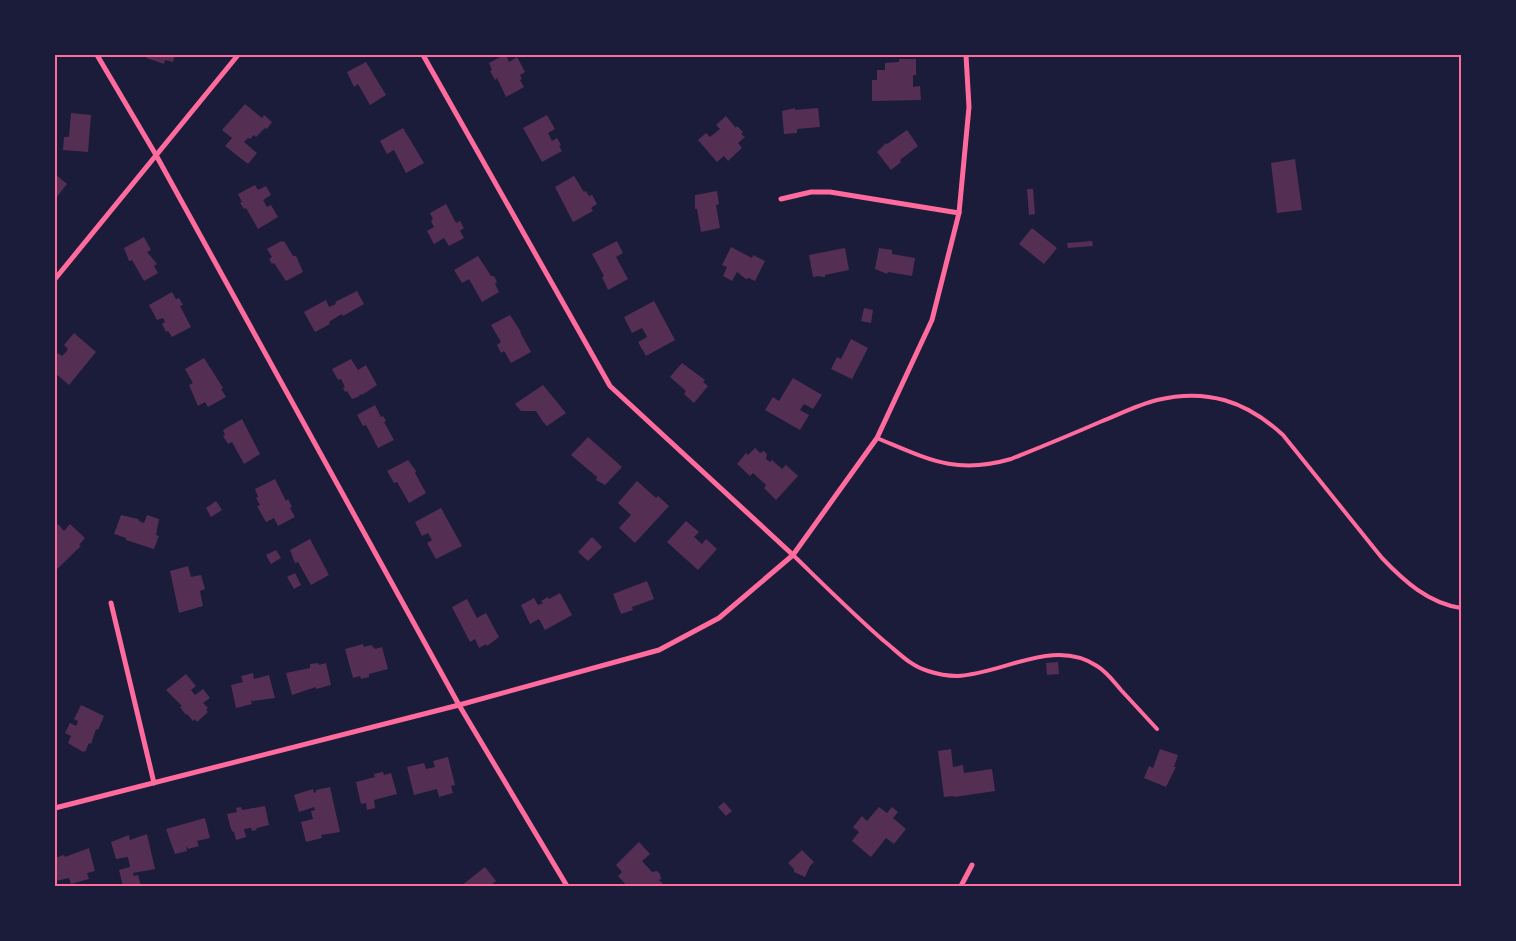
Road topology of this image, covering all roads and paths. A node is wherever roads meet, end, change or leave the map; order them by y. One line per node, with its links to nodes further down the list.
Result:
1 (97, 55): 5 (street)
2 (238, 55): 5 (street)
3 (423, 55): 10 (street)
4 (966, 55): 7 (street)
5 (156, 155): 8 (street); 13 (street)
6 (781, 199): 7 (street)
7 (959, 213): 9 (street)
8 (55, 279)
9 (877, 438): 10 (street); 12 (lane)
10 (793, 555): 13 (street); 14 (lane)
11 (111, 603): 15 (street)
12 (1461, 608)
13 (459, 705): 15 (street); 18 (street)
14 (1157, 730)
15 (154, 783): 16 (street)
16 (55, 808)
17 (972, 865): 19 (street)
18 (565, 885)
19 (961, 886)

